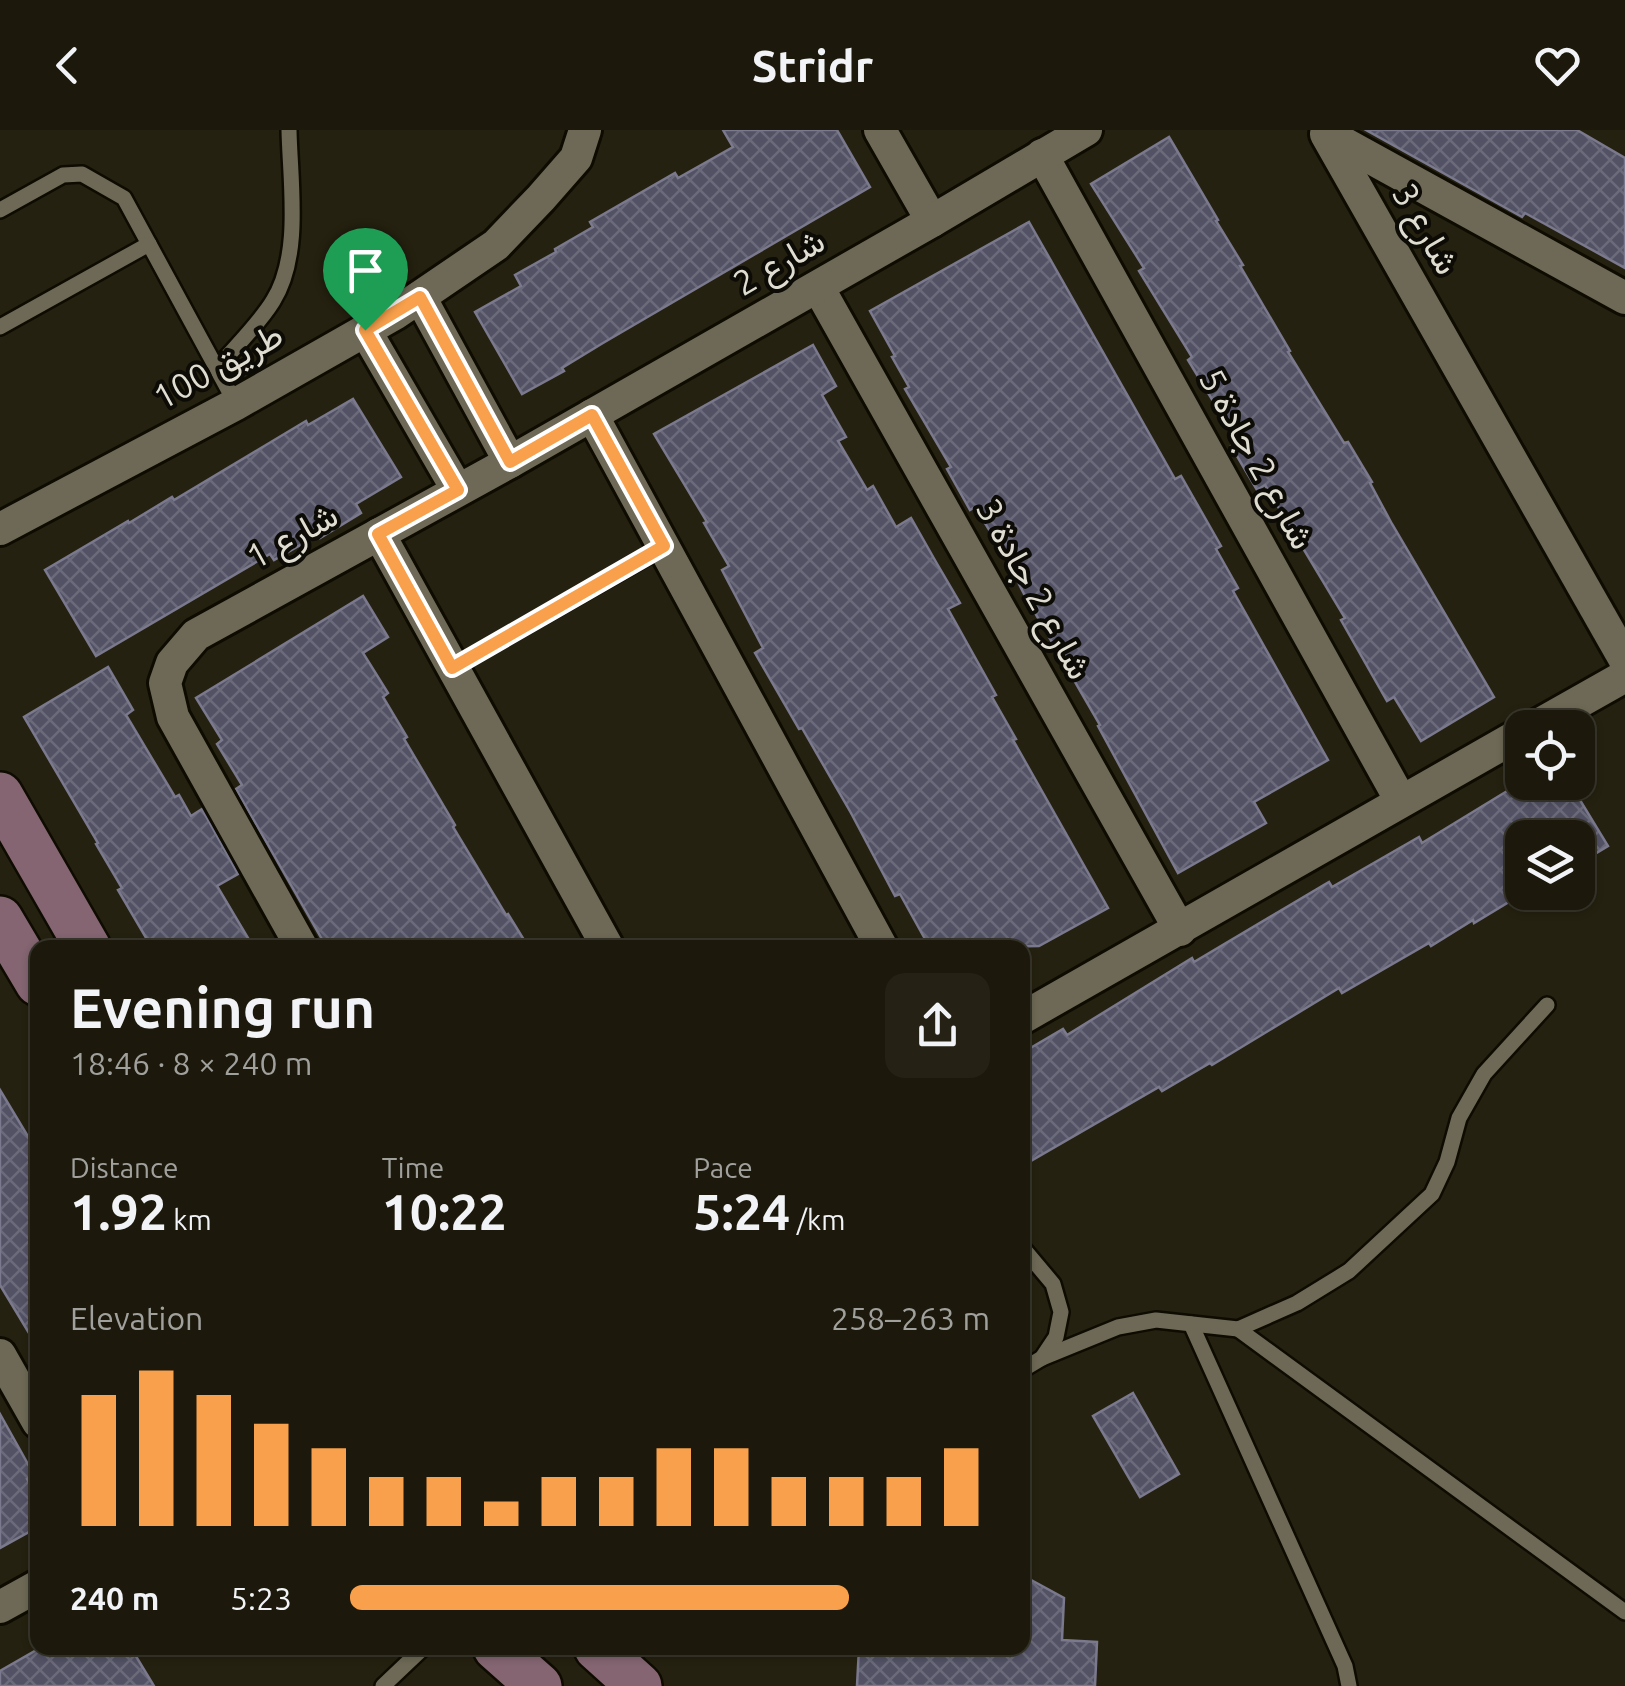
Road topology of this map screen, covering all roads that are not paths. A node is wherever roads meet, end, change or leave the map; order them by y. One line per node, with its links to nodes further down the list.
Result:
1 (289, 130): 15 (lane)
2 (585, 130): 11 (street, طريق 100)
3 (880, 130): 8 (street)
4 (1086, 130): 6 (street, شارع 2)
5 (1324, 132): 12 (street, شارع 3); 23 (street, شارع 3)
6 (1042, 155): 8 (street, شارع 2); 29 (street, شارع 2 جادة 5)
7 (0, 210): 9 (lane)
8 (932, 221): 10 (street, شارع 2)
9 (149, 244): 13 (lane); 15 (lane)
10 (818, 286): 17 (street, شارع 2); 31 (street, شارع 2 جادة 3)
11 (420, 297): 14 (street, طريق 100); 18 (street)
12 (1625, 298)
13 (0, 327)
14 (365, 330): 16 (street, طريق 100); 19 (street)
15 (217, 368): 16 (lane)
16 (236, 404): 20 (street, طريق 100)
17 (592, 415): 18 (street, شارع 2); 22 (street)
18 (510, 462): 19 (street, شارع 2)
19 (458, 490): 21 (street, شارع 2)
20 (0, 530)
21 (378, 534): 24 (street, شارع 1); 33 (street, شارع 1)
22 (664, 546): 24 (lane); 35 (street)
23 (1625, 660)
24 (452, 668): 34 (street, شارع 1)
25 (1625, 676): 26 (street)
26 (1565, 710)
27 (1505, 743): 29 (street)
28 (0, 795): 32 (main road)
29 (1401, 801): 31 (street)
30 (0, 919): 36 (main road)
31 (1180, 930): 38 (street)
32 (83, 940)
33 (298, 940)
34 (604, 940)
35 (878, 940)
36 (30, 970)
37 (1547, 1005): 43 (lane)
38 (1030, 1014)
39 (1030, 1257): 41 (lane)
40 (1030, 1267): 41 (lane)
41 (1052, 1284): 45 (lane)
42 (1191, 1324): 43 (lane); 45 (lane); 57 (lane)
43 (1238, 1329): 50 (lane)
44 (0, 1355): 47 (street)
45 (1042, 1358): 46 (lane)
46 (1030, 1365)
47 (30, 1408)
48 (30, 1591): 49 (street)
49 (0, 1608)
50 (1625, 1612)
51 (416, 1655): 54 (lane)
52 (504, 1655): 55 (main road)
53 (605, 1655): 56 (main road)
54 (383, 1686)
55 (538, 1686)
56 (639, 1686)
57 (1353, 1686)

